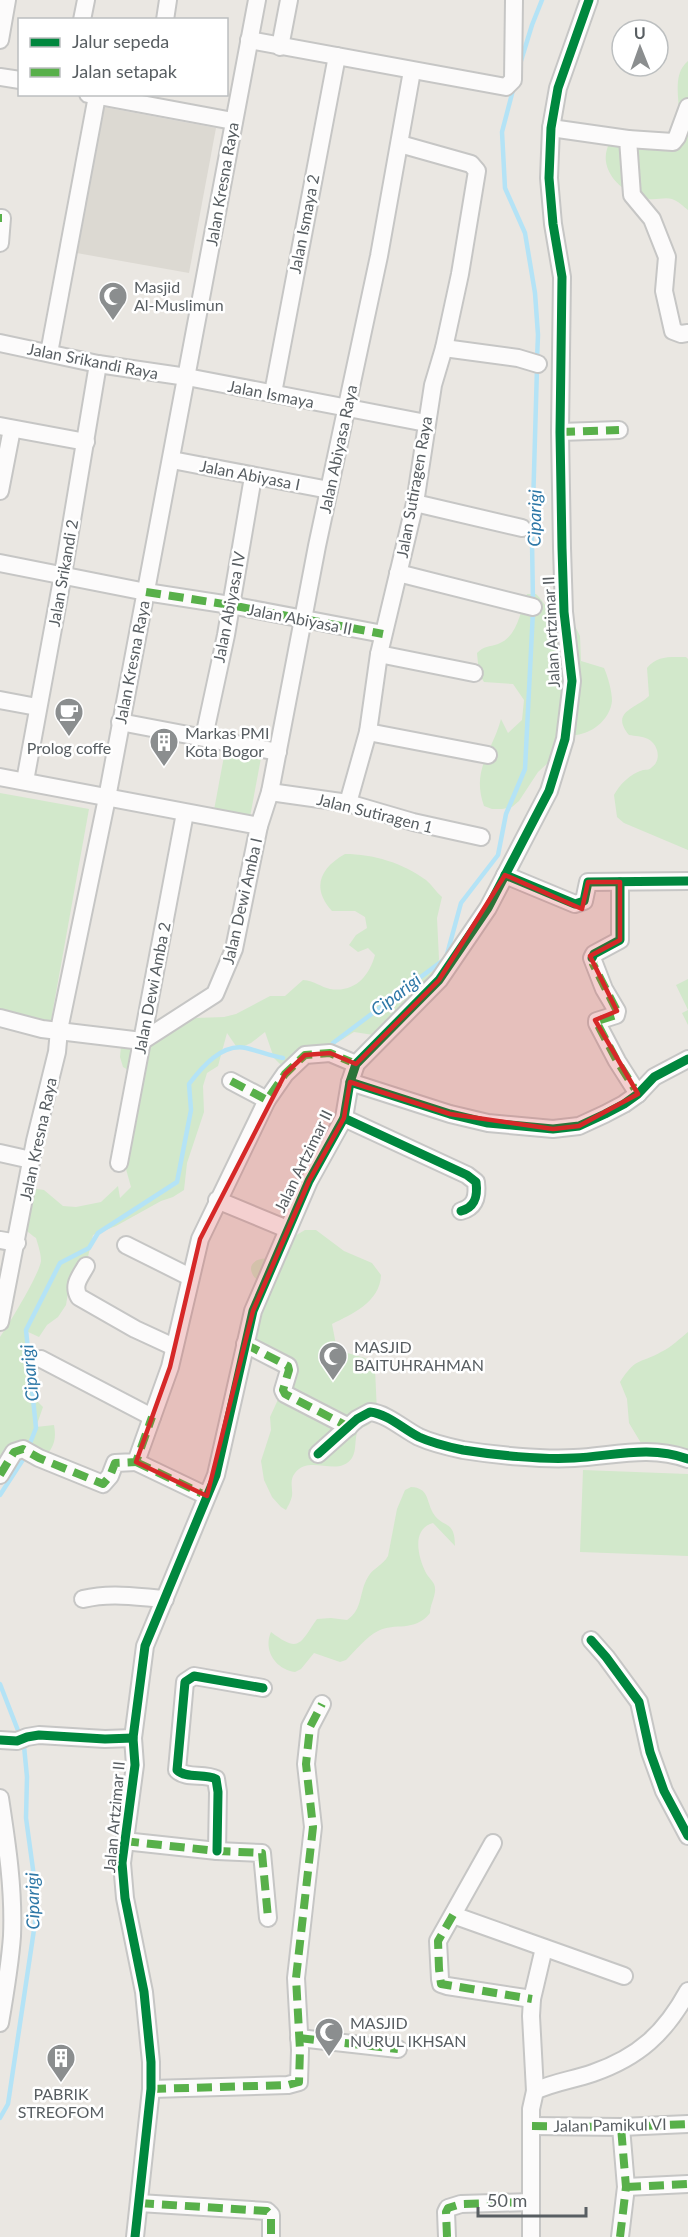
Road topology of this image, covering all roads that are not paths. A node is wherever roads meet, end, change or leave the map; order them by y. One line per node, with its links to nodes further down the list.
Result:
1 (8, 0): 10 (street)
2 (86, 0): 8 (street)
3 (168, 0): 9 (street)
4 (257, 0): 11 (street, Jalan Kresna Raya)
5 (289, 0): 12 (street)
6 (514, 0): 14 (street)
7 (589, 0): 22 (street, Jalan Artzimar II)
8 (82, 18)
9 (165, 18)
10 (0, 40)
11 (249, 40): 12 (street); 21 (street, Jalan Kresna Raya)
12 (280, 46): 13 (street)
13 (337, 56): 14 (street); 34 (street, Jalan Ismaya 2)
14 (412, 71): 24 (street, Jalan Abiyasa Raya)
15 (0, 77): 16 (street)
16 (18, 81)
17 (93, 96): 30 (street)
18 (105, 96): 19 (street)
19 (151, 100): 21 (street)
20 (688, 107): 23 (street)
21 (234, 121): 33 (street, Jalan Kresna Raya)
22 (551, 128): 23 (street); 39 (street, Jalan Artzimar II)
23 (628, 139): 27 (street)
24 (400, 144): 29 (street, Jalan Sutiragen Raya); 35 (street, Jalan Abiyasa Raya)
25 (0, 218): 26 (street)
26 (0, 243)
27 (688, 333)
28 (0, 343): 30 (street, Jalan Srikandi Raya)
29 (444, 348): 32 (street); 36 (street, Jalan Sutiragen Raya)
30 (50, 353): 31 (street, Jalan Srikandi Raya)
31 (98, 364): 33 (street, Jalan Srikandi Raya); 40 (street, Jalan Srikandi 2)
32 (538, 364)
33 (187, 377): 34 (street, Jalan Ismaya); 41 (street, Jalan Kresna Raya)
34 (273, 393): 35 (street, Jalan Ismaya)
35 (346, 409): 36 (street, Jalan Ismaya); 43 (street, Jalan Abiyasa Raya)
36 (426, 423): 45 (street, Jalan Sutiragen Raya)
37 (6, 427): 40 (street); 44 (street)
38 (619, 430): 39 (street)
39 (560, 432): 72 (street, Jalan Artzimar II)
40 (86, 442): 49 (street, Jalan Srikandi 2)
41 (172, 460): 42 (street, Jalan Abiyasa I); 50 (street, Jalan Kresna Raya)
42 (253, 477): 43 (street, Jalan Abiyasa I); 51 (street, Jalan Abiyasa IV)
43 (329, 490): 53 (street, Jalan Abiyasa Raya)
44 (0, 491)
45 (415, 503): 46 (street); 48 (street, Jalan Sutiragen Raya)
46 (522, 528)
47 (0, 563): 49 (street, Jalan Abiyasa II)
48 (398, 573): 52 (street); 54 (street, Jalan Sutiragen Raya)
49 (63, 574): 50 (street, Jalan Abiyasa II); 58 (street, Jalan Srikandi 2)
50 (146, 592): 51 (street, Jalan Abiyasa II); 59 (street, Jalan Kresna Raya)
51 (230, 605): 53 (street, Jalan Abiyasa II); 61 (street, Jalan Abiyasa IV)
52 (533, 607)
53 (304, 620): 54 (street, Jalan Abiyasa II); 62 (street, Jalan Abiyasa Raya)
54 (384, 634): 55 (street, Jalan Sutiragen Raya)
55 (379, 654): 56 (street); 60 (street, Jalan Sutiragen Raya)
56 (474, 673)
57 (0, 700): 58 (street)
58 (37, 707): 65 (street, Jalan Srikandi 2)
59 (120, 722): 61 (street); 67 (street, Jalan Kresna Raya)
60 (368, 732): 63 (street); 68 (street, Jalan Sutiragen Raya)
61 (204, 737): 62 (street)
62 (278, 752): 66 (street, Jalan Abiyasa Raya)
63 (488, 755)
64 (0, 777): 65 (street, Jalan Dewi Amba I)
65 (25, 781): 67 (street, Jalan Dewi Amba I)
66 (270, 792): 68 (street, Jalan Sutiragen 1); 70 (street, Jalan Abiyasa Raya)
67 (107, 798): 69 (street, Jalan Dewi Amba I); 76 (street, Jalan Kresna Raya)
68 (348, 803): 71 (street, Jalan Sutiragen 1)
69 (185, 813): 70 (street, Jalan Dewi Amba I); 77 (street, Jalan Dewi Amba 2)
70 (259, 826): 77 (street, Jalan Dewi Amba I)
71 (481, 837)
72 (505, 875): 74 (street); 79 (street, Jalan Artzimar II)
73 (688, 881): 74 (street)
74 (620, 882): 82 (street)
75 (0, 1018): 76 (street)
76 (59, 1030): 77 (street); 86 (street, Jalan Kresna Raya)
77 (142, 1041): 87 (street, Jalan Dewi Amba 2)
78 (688, 1059): 82 (street)
79 (356, 1064): 81 (street, Jalan Artzimar II); 83 (street)
80 (231, 1081): 83 (street)
81 (350, 1082): 82 (street); 84 (street, Jalan Artzimar II)
82 (638, 1094)
83 (267, 1100): 88 (street)
84 (344, 1118): 89 (street); 90 (street, Jalan Artzimar II)
85 (0, 1153): 86 (street)
86 (31, 1160): 91 (street, Jalan Kresna Raya)
87 (119, 1163)
88 (217, 1200): 90 (street); 94 (street)
89 (461, 1212)
90 (287, 1228): 96 (street, Jalan Artzimar II)
91 (8, 1241): 95 (street, Jalan Kresna Raya)
92 (126, 1245): 94 (street)
93 (86, 1266): 97 (street)
94 (190, 1277): 97 (street)
95 (0, 1322)
96 (245, 1344): 100 (street); 105 (street, Jalan Artzimar II)
97 (174, 1347): 99 (street)
98 (41, 1359): 99 (street)
99 (152, 1417): 103 (street)
100 (349, 1427): 101 (street); 102 (street)
101 (318, 1454)
102 (688, 1459)
103 (136, 1462): 104 (street); 105 (street)
104 (0, 1475)
105 (207, 1496): 107 (street, Jalan Artzimar II)
106 (83, 1599): 107 (street)
107 (165, 1599): 111 (street, Jalan Artzimar II)
108 (591, 1640): 114 (street)
109 (263, 1688): 117 (street)
110 (322, 1704): 126 (street)
111 (133, 1737): 112 (street); 115 (street, Jalan Artzimar II)
112 (0, 1740)
113 (0, 1798): 120 (street)
114 (688, 1836)
115 (124, 1841): 117 (street); 128 (street, Jalan Artzimar II)
116 (493, 1843): 118 (street)
117 (217, 1851): 119 (street)
118 (453, 1915): 121 (street); 124 (street)
119 (268, 1918)
120 (5, 1944): 125 (street)
121 (544, 1948): 122 (street); 124 (street)
122 (624, 1976)
123 (688, 1991): 129 (street)
124 (532, 1999): 129 (street)
125 (0, 2023)
126 (300, 2038): 127 (street); 128 (street)
127 (398, 2049)
128 (151, 2089): 136 (street, Jalan Artzimar II)
129 (535, 2091): 131 (street)
130 (688, 2124): 132 (street, Jalan Pamikul VI)
131 (532, 2126): 132 (street, Jalan Pamikul VI); 135 (street)
132 (621, 2127): 134 (street)
133 (688, 2184): 134 (street)
134 (626, 2187): 141 (street)
135 (531, 2202): 139 (street); 140 (street)
136 (139, 2203): 137 (street, Jalan Artzimar II); 138 (street)
137 (135, 2237)
138 (271, 2237)
139 (447, 2237)
140 (531, 2237)
141 (620, 2237)

